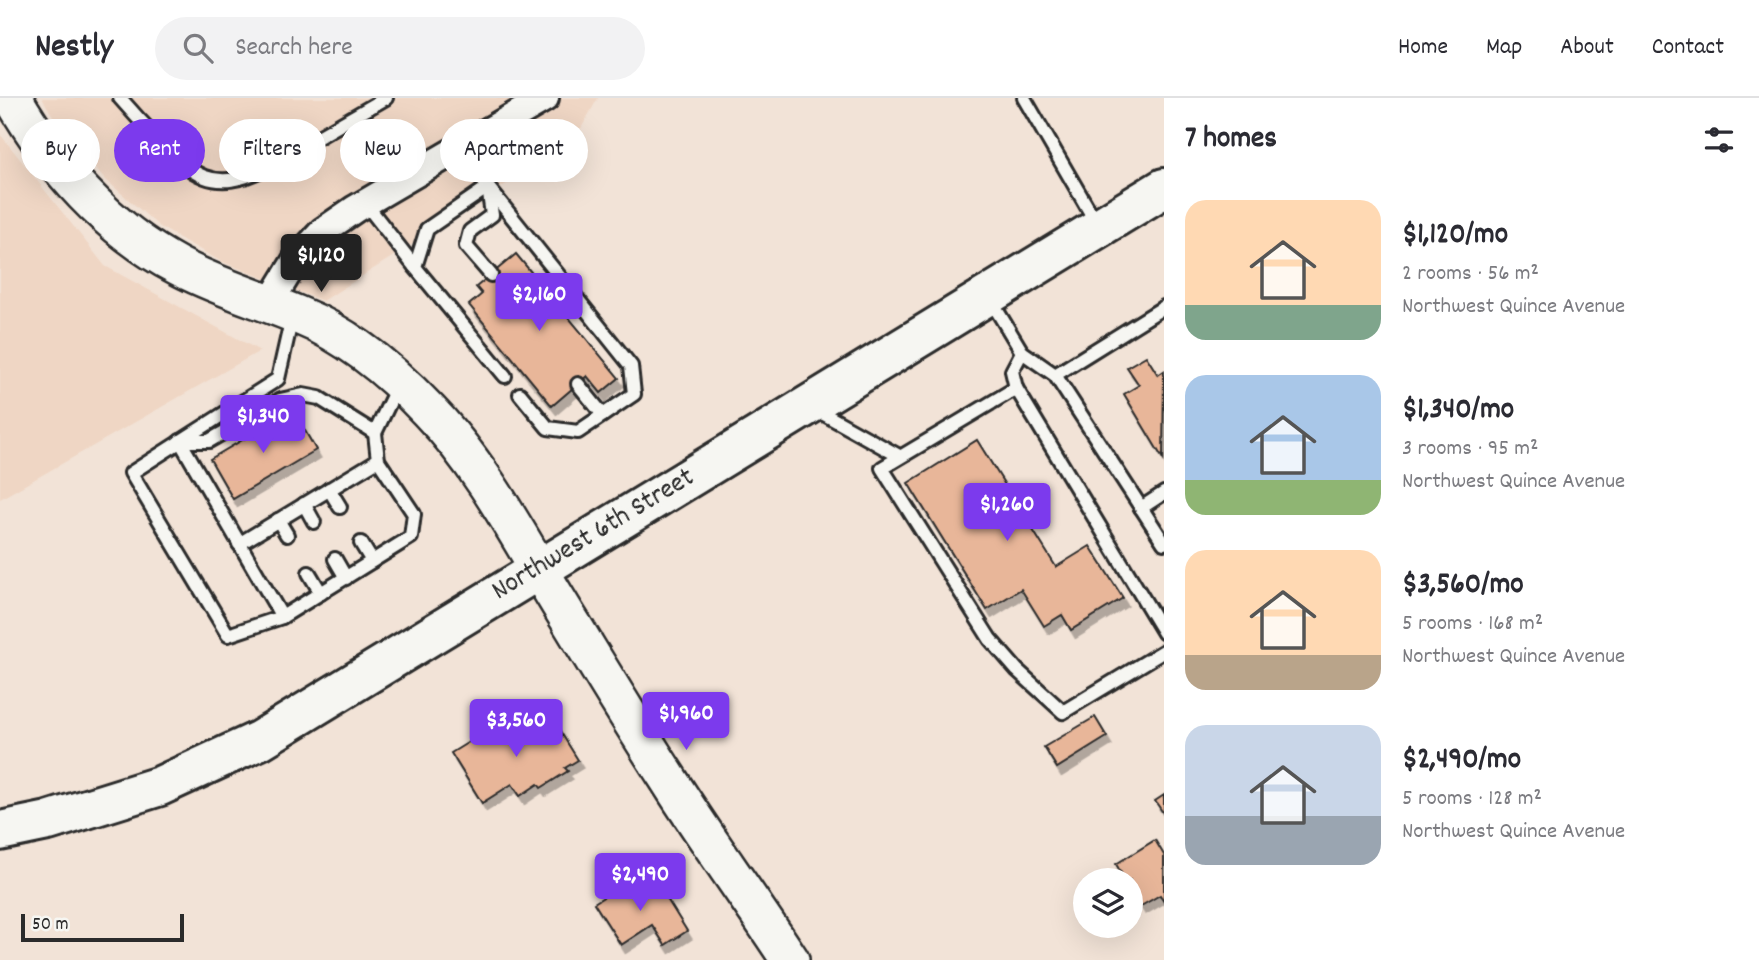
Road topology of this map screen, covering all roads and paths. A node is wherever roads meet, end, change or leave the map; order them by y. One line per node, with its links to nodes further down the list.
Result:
1 (13, 98): 17 (street)
2 (120, 98): 3 (lane)
3 (386, 98)
4 (545, 98): 6 (street)
5 (1024, 98): 12 (lane)
6 (509, 119)
7 (440, 159): 11 (street)
8 (484, 182): 9 (lane)
9 (488, 187): 13 (lane); 14 (lane); 26 (lane)
10 (1164, 188): 12 (main road, Northwest 6th Street)
11 (365, 203): 13 (lane); 17 (street)
12 (1099, 228): 15 (main road, Northwest 6th Street)
13 (415, 267): 20 (lane)
14 (491, 275)
15 (988, 295): 18 (lane); 25 (main road, Northwest 6th Street)
16 (1164, 307): 19 (lane)
17 (281, 309): 21 (street); 28 (lane)
18 (1022, 352): 19 (lane); 23 (lane)
19 (1055, 375): 35 (lane)
20 (505, 376)
21 (400, 382): 27 (lane); 44 (street)
22 (578, 384): 26 (lane)
23 (1016, 388): 29 (lane); 49 (lane)
24 (520, 394): 26 (lane)
25 (809, 405): 29 (lane); 44 (main road, Northwest 6th Street)
26 (603, 415)
27 (375, 433): 28 (lane); 30 (lane)
28 (180, 441): 41 (lane); 48 (lane)
29 (899, 456): 50 (lane)
30 (378, 460): 31 (lane); 43 (lane)
31 (329, 489): 33 (lane); 34 (lane)
32 (1164, 493): 35 (lane)
33 (304, 504): 36 (lane); 37 (lane)
34 (340, 507)
35 (1141, 508): 40 (lane)
36 (278, 520): 38 (lane); 41 (lane)
37 (314, 522)
38 (287, 535)
39 (361, 543): 43 (lane)
40 (1164, 543)
41 (239, 544): 48 (lane)
42 (335, 559): 46 (lane)
43 (372, 561): 46 (lane)
44 (539, 570): 51 (main road, Northwest 6th Street); 52 (street)
45 (309, 573): 47 (lane)
46 (346, 578): 47 (lane)
47 (321, 593): 48 (lane)
48 (282, 617)
49 (1164, 633)
50 (1164, 651)
51 (0, 831)
52 (789, 960)

